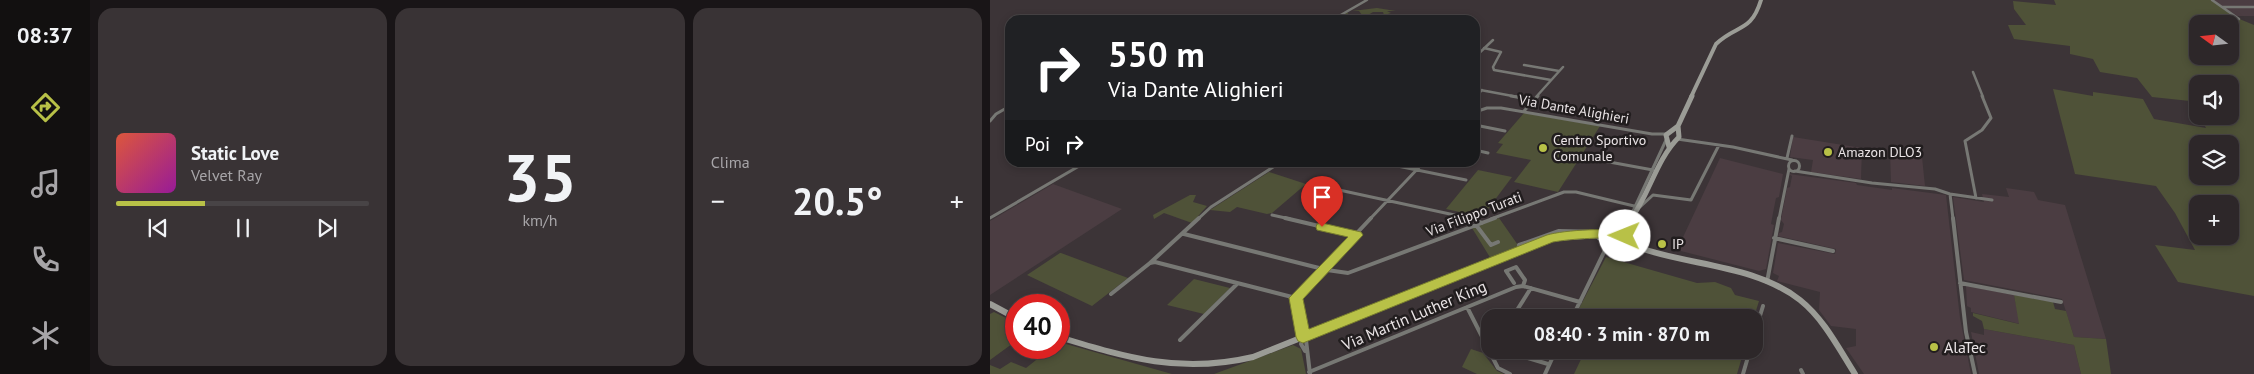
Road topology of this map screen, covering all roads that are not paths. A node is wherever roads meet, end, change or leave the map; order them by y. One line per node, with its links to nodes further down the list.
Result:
1 (1367, 0): 6 (street)
2 (1761, 0): 23 (street)
3 (2212, 0): 5 (street)
4 (2254, 7): 5 (street)
5 (2222, 8): 7 (street)
6 (1341, 15)
7 (2233, 15)
8 (1494, 40): 9 (street)
9 (1484, 48): 10 (street); 15 (street)
10 (1480, 52)
11 (1524, 65): 13 (street)
12 (1563, 67): 13 (street)
13 (1559, 71): 15 (street)
14 (1973, 72): 46 (street)
15 (1551, 80): 17 (street)
16 (1482, 90): 17 (street)
17 (1534, 100): 20 (street)
18 (1005, 108): 21 (street)
19 (1480, 111): 20 (street, Via Dante Alighieri)
20 (1524, 111): 25 (street, Via Dante Alighieri)
21 (990, 122)
22 (1480, 126): 24 (street)
23 (1678, 126): 25 (street); 27 (street)
24 (1505, 131)
25 (1668, 136): 27 (street); 29 (street); 41 (street)
26 (1792, 136): 34 (street)
27 (1677, 137): 28 (street); 29 (street)
28 (1719, 145): 33 (street); 49 (street)
29 (1669, 147): 49 (street)
30 (1480, 151): 31 (street)
31 (1488, 153)
32 (1582, 157): 41 (street)
33 (1780, 157): 34 (street); 35 (street)
34 (1787, 158): 35 (street)
35 (1791, 162): 42 (street); 42 (street)
36 (1077, 167): 51 (street)
37 (1274, 167): 55 (street)
38 (1402, 167): 40 (street)
39 (1420, 167): 40 (street)
40 (1417, 170): 43 (street); 48 (street)
41 (1653, 170): 49 (street)
42 (1794, 170): 45 (street); 60 (street)
43 (1466, 180)
44 (1316, 185): 48 (street)
45 (1950, 194): 46 (street); 72 (street)
46 (1976, 198): 47 (street)
47 (1992, 200)
48 (1388, 201): 52 (street); 57 (street)
49 (1637, 207): 52 (street, Via Filippo Turati); 54 (street); 63 (street)
50 (1272, 216): 57 (street)
51 (990, 218)
52 (1482, 223): 53 (street, Via Filippo Turati)
53 (1476, 225): 61 (street); 69 (street, Via Filippo Turati)
54 (1626, 226): 56 (street); 59 (street)
55 (1184, 234): 68 (street); 69 (street, Via Filippo Turati)
56 (1614, 234): 58 (street); 59 (street); 62 (street)
57 (1357, 235): 69 (street)
58 (1594, 236): 62 (street); 88 (street)
59 (1626, 238): 64 (street); 65 (street)
60 (1774, 238): 66 (street); 70 (street)
61 (1498, 242)
62 (1608, 242): 64 (street); 67 (street)
63 (1519, 245)
64 (1619, 246): 65 (street); 67 (street)
65 (1640, 248): 70 (street)
66 (1834, 251)
67 (1602, 259): 78 (street)
68 (1150, 263): 73 (street); 76 (street)
69 (1324, 269): 77 (street)
70 (1767, 282): 100 (street)
71 (1514, 283): 74 (street)
72 (1960, 283): 79 (street); 101 (street)
73 (1237, 284): 77 (street); 90 (street)
74 (1522, 286): 75 (street); 82 (street, Via Martin Luther King)
75 (1530, 288): 78 (street); 83 (street)
76 (1111, 294)
77 (1296, 298): 88 (street)
78 (1580, 302): 84 (street)
79 (2060, 302)
80 (990, 304): 86 (street)
81 (1762, 306): 85 (street)
82 (1467, 307): 87 (street); 96 (street, Via Martin Luther King)
83 (1517, 309)
84 (1576, 309)
85 (1761, 309)
86 (1005, 312)
87 (1481, 333)
88 (1303, 337): 89 (street); 96 (street, Via Martin Luther King)
89 (1070, 340)
90 (1180, 340)
91 (1494, 359): 97 (street)
92 (1531, 359): 95 (street)
93 (1551, 359): 95 (street)
94 (1747, 359): 99 (street)
95 (1548, 364): 98 (street)
96 (1310, 373)
97 (1510, 374)
98 (1545, 374)
99 (1743, 374)
100 (1855, 374)
101 (1975, 374)

